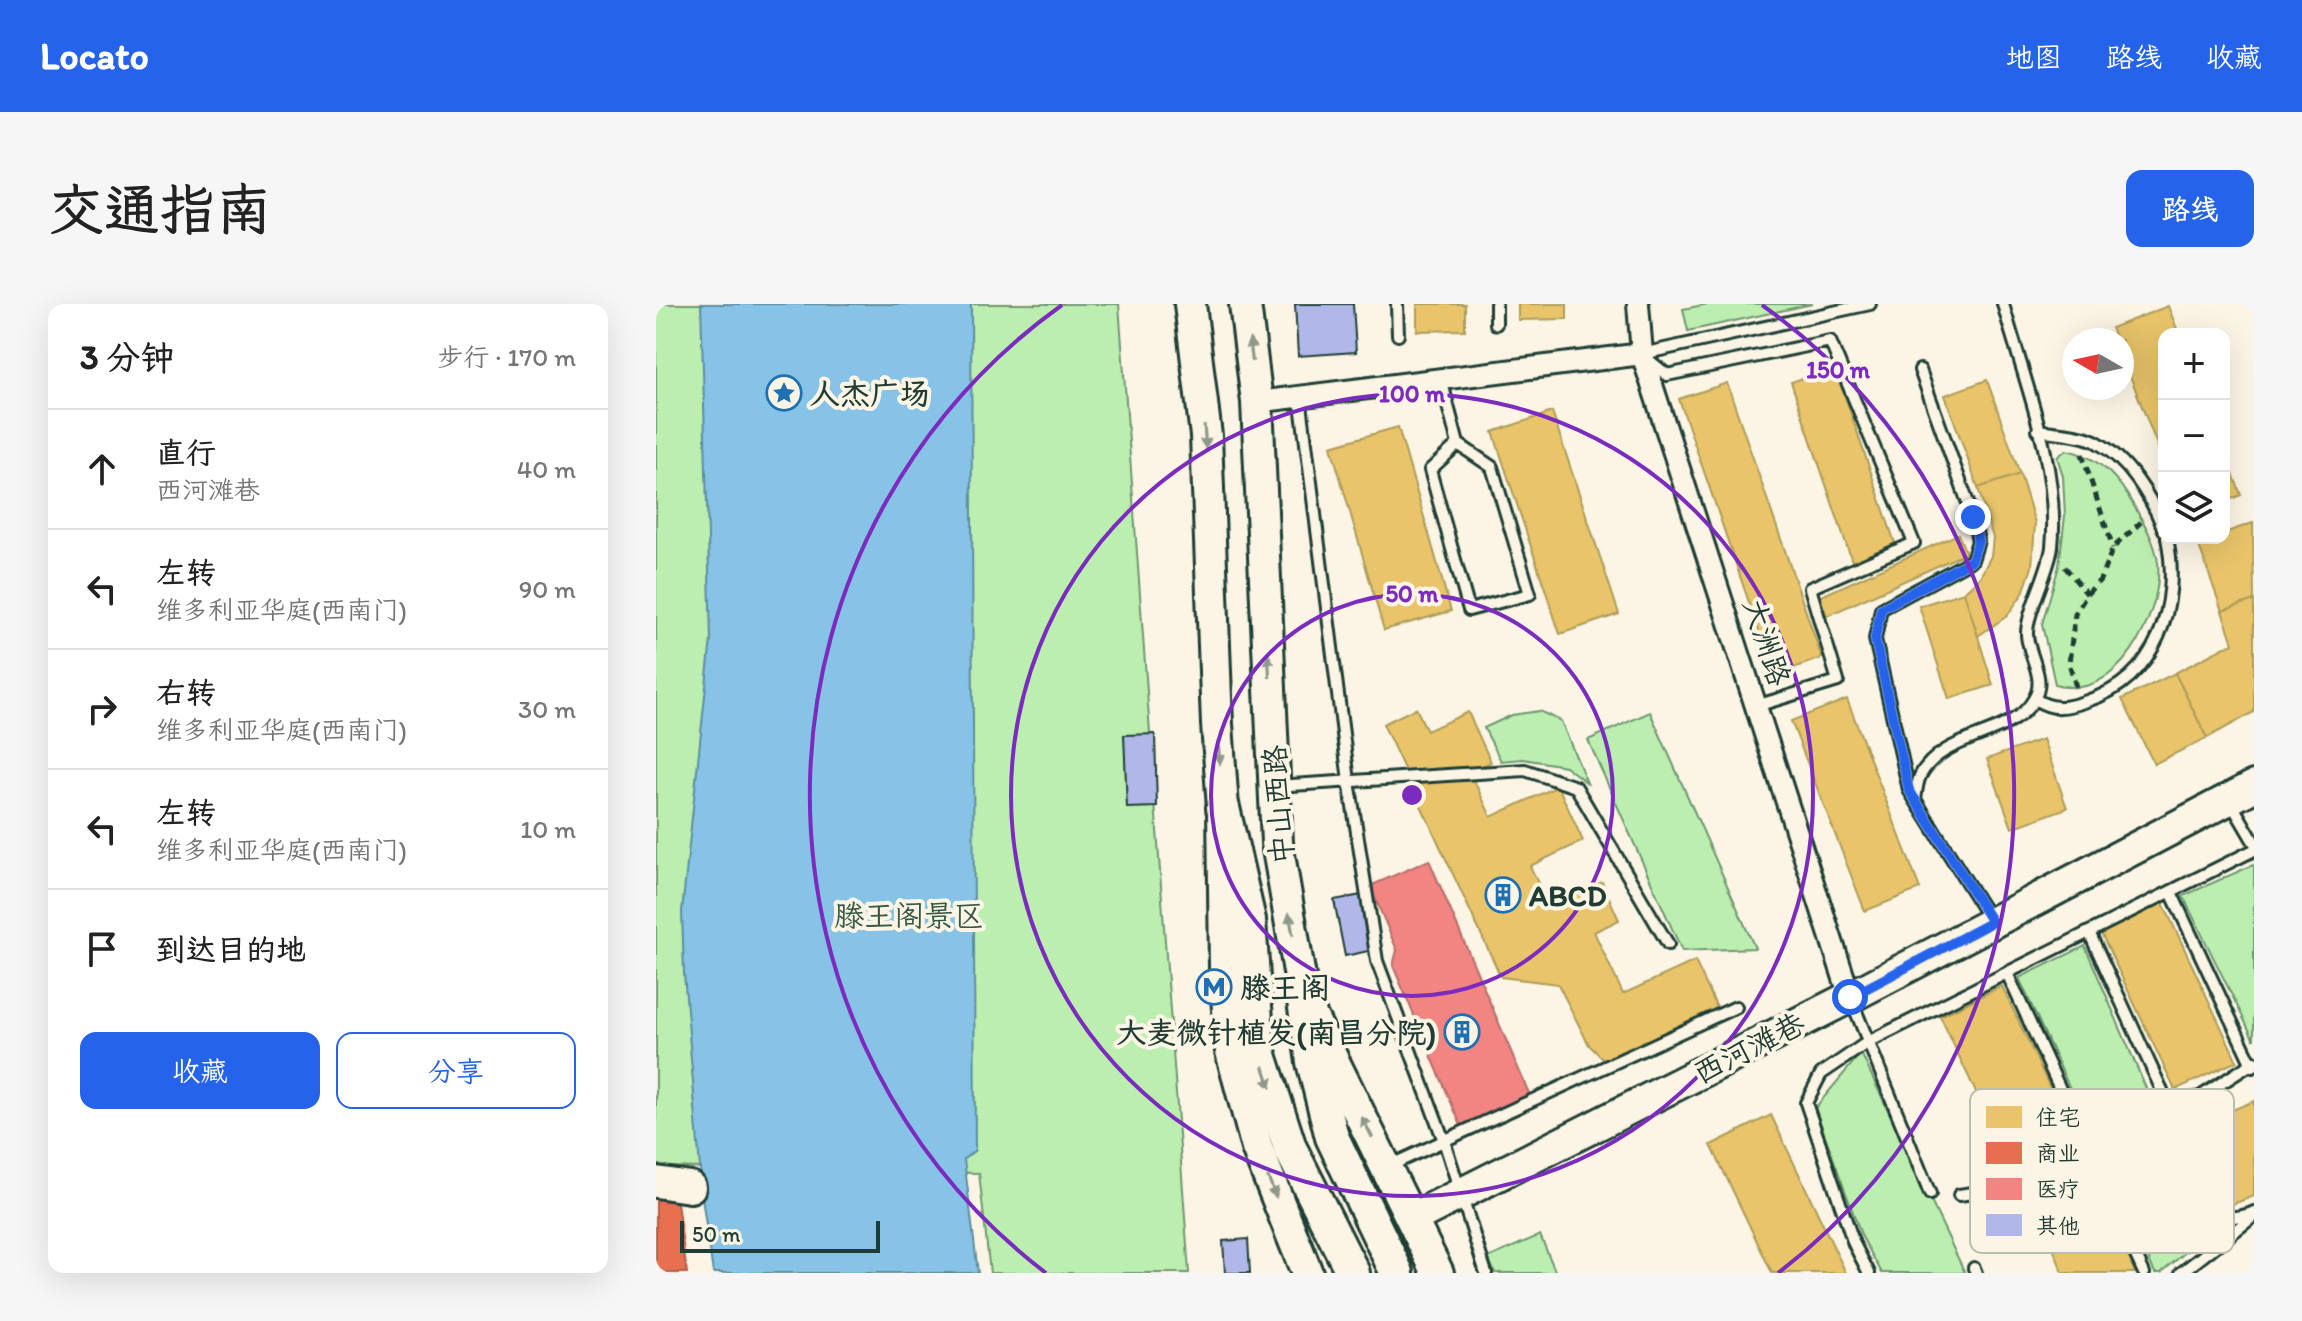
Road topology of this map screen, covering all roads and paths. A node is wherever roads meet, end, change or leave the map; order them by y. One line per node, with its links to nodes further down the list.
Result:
1 (1190, 304): 31 (main road, 中山西路, one-way to 31)
2 (1245, 304): 14 (main road, 中山西路, one-way to 2)
3 (1397, 304): 9 (lane)
4 (1496, 304): 8 (lane)
5 (1638, 304): 10 (street, 大洲路)
6 (1870, 304): 10 (lane)
7 (2003, 304): 15 (lane)
8 (1496, 324)
9 (1398, 335)
10 (1642, 354): 12 (street); 26 (street, 大洲路); 26 (lane)
11 (1920, 370): 30 (lane)
12 (1441, 379): 13 (street); 17 (lane)
13 (1300, 396): 14 (street); 27 (lane)
14 (1257, 402): 28 (main road, 中山西路, one-way to 14)
15 (2038, 430): 16 (lane); 22 (lane)
16 (2076, 437): 18 (lane); 21 (path)
17 (1458, 444): 17 (lane)
18 (2156, 509): 19 (lane); 21 (path)
19 (2158, 514)
20 (2168, 544): 25 (lane)
21 (2113, 548): 23 (path)
22 (2052, 549): 23 (path); 24 (lane)
23 (2087, 594): 25 (path)
24 (2035, 699): 25 (lane); 30 (lane)
25 (2081, 703)
26 (1756, 706): 39 (street, 大洲路)
27 (1349, 781): 28 (lane); 37 (lane); 47 (lane)
28 (1274, 786): 40 (main road, 中山西路, one-way to 28)
29 (2242, 792): 32 (lane); 35 (main road, 西河滩巷)
30 (1915, 800): 35 (lane)
31 (1223, 808): 61 (main road, 中山西路, one-way to 61); 62 (main road, one-way to 62)
32 (2254, 842)
33 (2254, 850): 34 (lane)
34 (2171, 892): 36 (lane); 43 (lane)
35 (1992, 922): 39 (main road, 西河滩巷)
36 (2089, 932): 38 (lane); 45 (lane)
37 (1668, 944)
38 (2007, 973): 42 (lane); 44 (lane)
39 (1850, 997): 42 (lane); 51 (main road, 西河滩巷)
40 (1304, 1001): 48 (main road, 中山西路, one-way to 40); 63 (main road)
41 (1736, 1007): 47 (lane)
42 (1868, 1042): 53 (lane); 66 (lane)
43 (2253, 1064): 46 (lane)
44 (2060, 1089)
45 (2162, 1089)
46 (2213, 1089)
47 (1444, 1141): 48 (lane); 51 (lane)
48 (1387, 1167): 57 (main road, 中山西路)
49 (656, 1182): 50 (main road)
50 (690, 1187)
51 (1462, 1193): 57 (main road, 西河滩巷); 65 (lane)
52 (1970, 1193): 54 (lane)
53 (1930, 1194)
54 (1970, 1196)
55 (2254, 1214): 56 (lane); 58 (lane)
56 (2234, 1217)
57 (1413, 1218): 64 (main road, 中山西路)
58 (2234, 1230)
59 (2135, 1253): 67 (lane)
60 (2206, 1253): 68 (lane)
61 (1307, 1273)
62 (1353, 1273)
63 (1397, 1273)
64 (1438, 1273)
65 (1486, 1273)
66 (1869, 1273)
67 (2144, 1273)
68 (2181, 1273)

